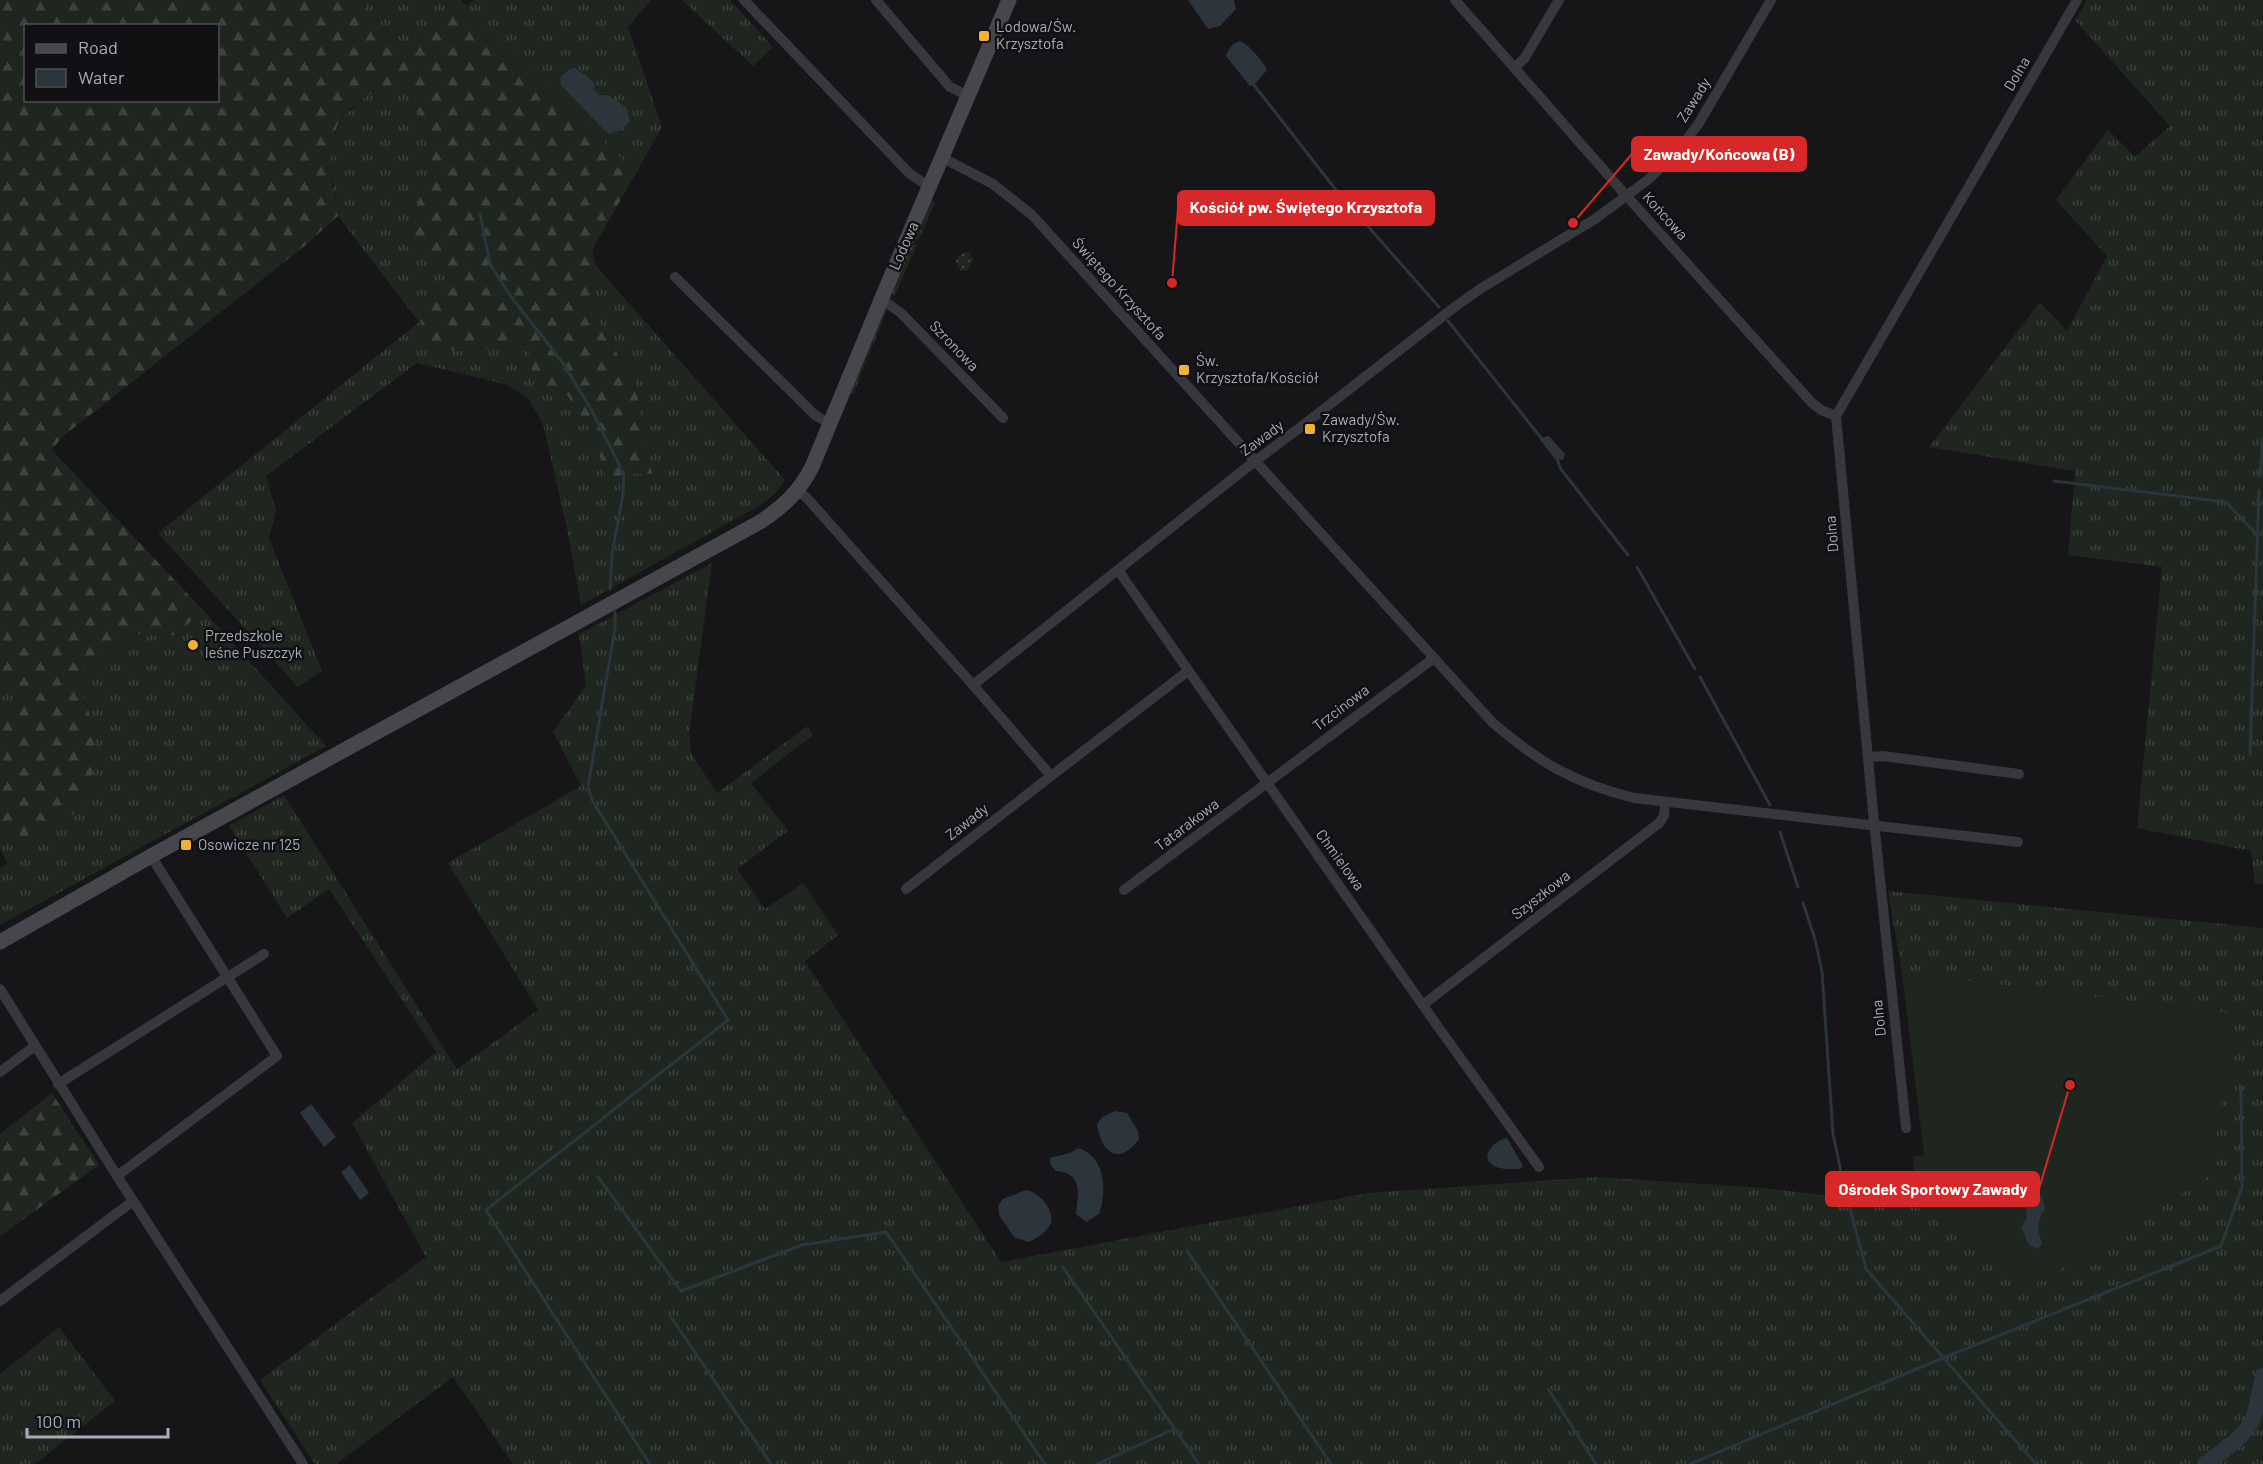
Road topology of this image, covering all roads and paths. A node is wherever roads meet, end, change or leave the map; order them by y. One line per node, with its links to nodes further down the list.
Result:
1 (744, 0): 11 (street)
2 (876, 0): 9 (street)
3 (1009, 0): 9 (street, Lodowa)
4 (1455, 0): 8 (street, Końcowa)
5 (1558, 0): 8 (street)
6 (1771, 0): 12 (street, Zawady)
7 (2077, 0): 15 (street, Dolna)
8 (1514, 68): 12 (street, Końcowa)
9 (969, 96): 10 (street, Lodowa)
10 (943, 158): 11 (street, Lodowa); 18 (street, Świętego Krzysztofa)
11 (930, 187): 14 (street, Lodowa)
12 (1627, 197): 15 (street, Końcowa); 18 (street, Zawady)
13 (675, 277): 17 (street)
14 (881, 299): 16 (street, Szronowa); 17 (street, Lodowa)
15 (1836, 416): 24 (street, Dolna)
16 (1003, 418)
17 (830, 424): 19 (street, Lodowa)
18 (1256, 462): 20 (street, Zawady); 21 (street, Świętego Krzysztofa)
19 (798, 490): 23 (street); 31 (street, Lodowa)
20 (1118, 570): 22 (street, Chmielowa); 23 (street, Zawady)
21 (1434, 658): 27 (street, Trzcinowa); 28 (street, Świętego Krzysztofa)
22 (1188, 671): 26 (street, Zawady); 27 (street, Chmielowa)
23 (973, 685): 26 (street)
24 (1869, 757): 25 (street); 29 (street, Dolna)
25 (2019, 774)
26 (1051, 776): 32 (street, Zawady)
27 (1267, 784): 33 (street, Tatarakowa); 38 (street, Chmielowa)
28 (1665, 802): 29 (street, Świętego Krzysztofa); 38 (street, Szyszkowa)
29 (1875, 825): 30 (street, Świętego Krzysztofa); 42 (street, Dolna)
30 (2018, 842)
31 (151, 856): 34 (street, Lodowa); 36 (street)
32 (906, 890)
33 (1124, 890)
34 (0, 942)
35 (264, 954): 36 (street)
36 (227, 977): 41 (street); 44 (street)
37 (0, 989): 39 (street)
38 (1424, 1004): 43 (street, Chmielowa)
39 (35, 1047): 40 (street); 41 (street)
40 (0, 1072)
41 (58, 1084): 44 (street)
42 (1906, 1128)
43 (1539, 1167)
44 (117, 1176): 45 (street)
45 (133, 1201): 46 (street); 47 (street)
46 (0, 1301)
47 (303, 1464)

